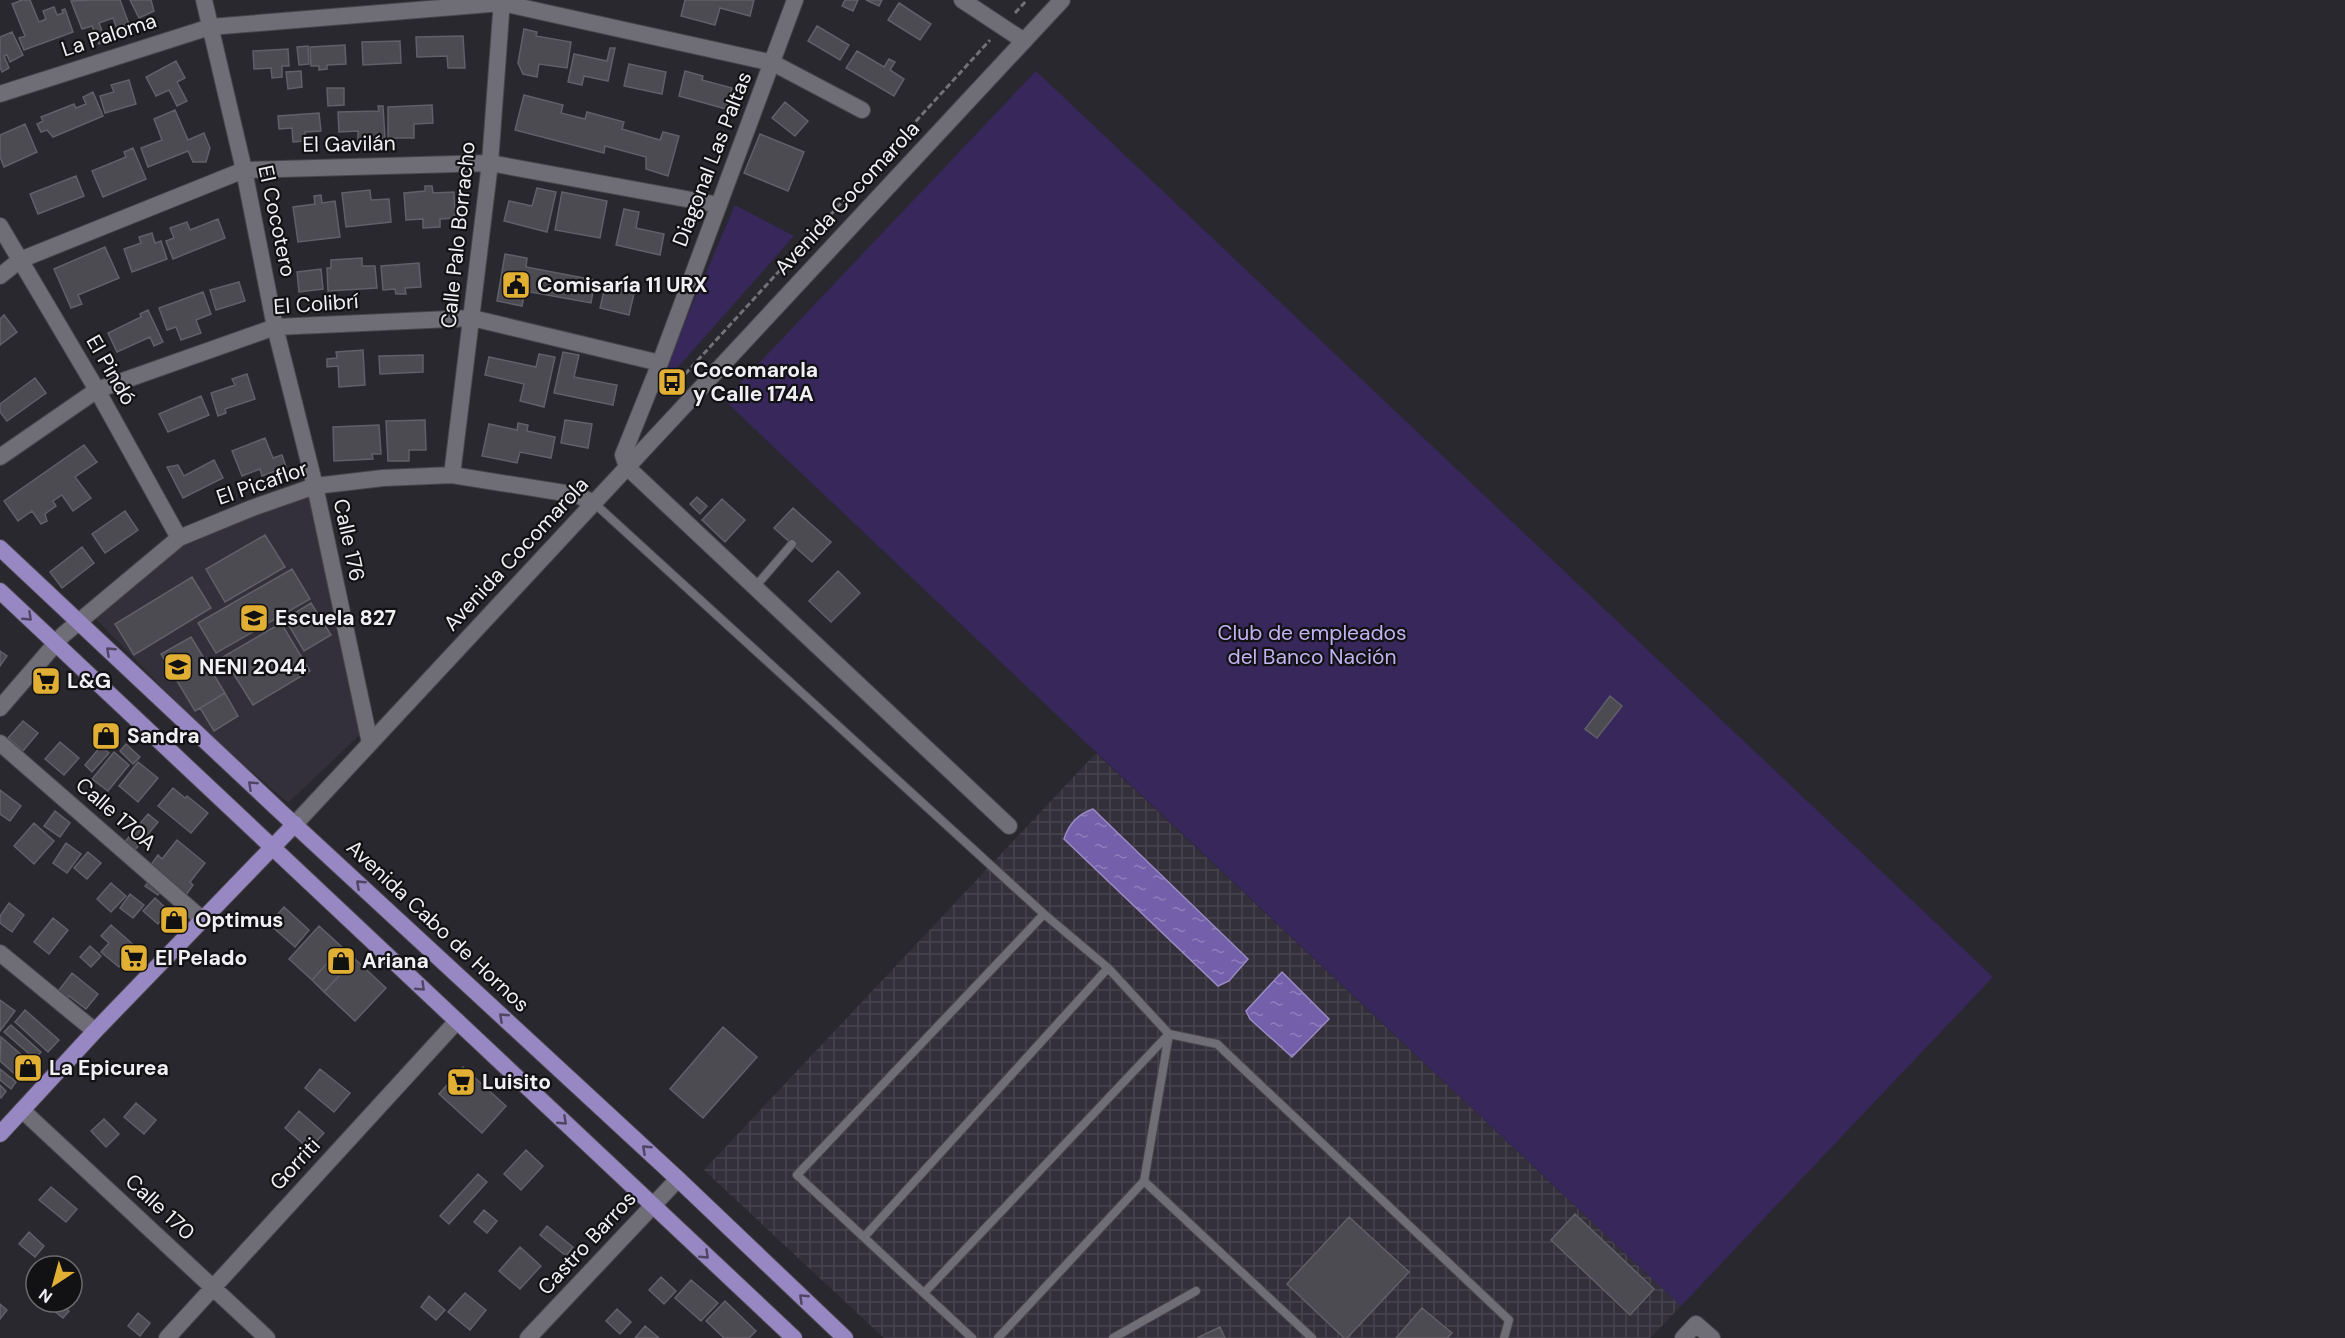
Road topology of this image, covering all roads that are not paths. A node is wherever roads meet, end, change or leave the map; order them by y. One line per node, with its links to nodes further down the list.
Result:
1 (204, 0): 6 (street, El Cocotero)
2 (795, 0): 8 (street, Diagonal Las Paltas)
3 (962, 0): 7 (street)
4 (1062, 0): 7 (street, Avenida Cocomarola)
5 (502, 2): 6 (street, La Paloma); 8 (street, La Paloma); 11 (street, Calle Palo Borracho)
6 (210, 27): 9 (street, La Paloma); 12 (street, El Cocotero)
7 (1024, 41): 22 (street, Avenida Cocomarola)
8 (773, 63): 10 (street, La Paloma); 13 (street, Diagonal Las Paltas)
9 (0, 94)
10 (862, 110)
11 (490, 163): 12 (street, El Gavilán); 13 (street, El Gavilán); 17 (street, Calle Palo Borracho)
12 (244, 170): 15 (street, El Gavilán); 18 (street, El Cocotero)
13 (719, 205): 19 (street, Diagonal Las Paltas)
14 (0, 226): 15 (street, El Pindó)
15 (20, 260): 16 (street, El Gavilán); 20 (street, El Pindó)
16 (0, 276)
17 (472, 318): 18 (street, El Colibrí); 19 (street, El Colibrí); 23 (street, Calle Palo Borracho)
18 (275, 327): 20 (street, El Colibrí); 24 (street, El Cocotero)
19 (660, 363): 22 (street, Diagonal Las Paltas)
20 (97, 390): 21 (street, El Colibrí); 26 (street, El Pindó)
21 (0, 457)
22 (627, 467): 25 (street, Avenida Cocomarola); 29 (street)
23 (452, 475): 24 (street, El Picaflor); 25 (street, El Picaflor)
24 (315, 486): 26 (street, El Picaflor); 35 (street, Calle 176)
25 (594, 503): 35 (street, Avenida Cocomarola); 39 (lane)
26 (179, 538): 31 (street, El Picaflor)
27 (792, 544): 29 (lane)
28 (0, 548): 31 (main road, Avenida Cabo de Hornos)
29 (755, 587): 37 (street)
30 (0, 591): 32 (main road, one-way to 32)
31 (79, 621): 32 (street, El Picaflor); 36 (main road, Avenida Cabo de Hornos, one-way to 31)
32 (56, 644): 33 (street, El Picaflor); 38 (main road)
33 (0, 708)
34 (0, 743): 40 (street, Calle 170A)
35 (370, 743): 36 (street, Avenida Cocomarola)
36 (295, 824): 38 (main road, Avenida Cocomarola); 48 (main road, Avenida Cabo de Hornos, one-way to 36)
37 (1008, 826)
38 (272, 846): 40 (main road, Avenida Cocomarola); 43 (main road, one-way to 43)
39 (1044, 914): 42 (lane); 51 (lane)
40 (202, 919): 44 (main road, Avenida Cocomarola)
41 (0, 953): 44 (street)
42 (1108, 968): 45 (lane); 51 (lane)
43 (457, 1022): 50 (main road, one-way to 50); 52 (street, Gorriti)
44 (95, 1031): 46 (main road, Avenida Cocomarola)
45 (1168, 1034): 49 (lane); 54 (lane); 64 (lane)
46 (22, 1110): 47 (main road, Avenida Cocomarola); 52 (street, Calle 170)
47 (0, 1134)
48 (678, 1179): 50 (street, Castro Barros); 59 (main road, Avenida Cabo de Hornos, one-way to 48)
49 (1144, 1181): 61 (lane); 63 (lane)
50 (654, 1206): 57 (street, Castro Barros); 58 (main road, one-way to 58)
51 (864, 1237): 54 (lane)
52 (213, 1287): 55 (street, Gorriti); 56 (street, Calle 170)
53 (1196, 1291): 62 (lane)
54 (924, 1293): 60 (lane)
55 (167, 1338)
56 (267, 1338)
57 (528, 1338)
58 (794, 1338)
59 (845, 1338)
60 (972, 1338)
61 (998, 1338)
62 (1113, 1338)
63 (1312, 1338)
64 (1504, 1338)
65 (1683, 1338): 66 (street)
66 (1712, 1338)

